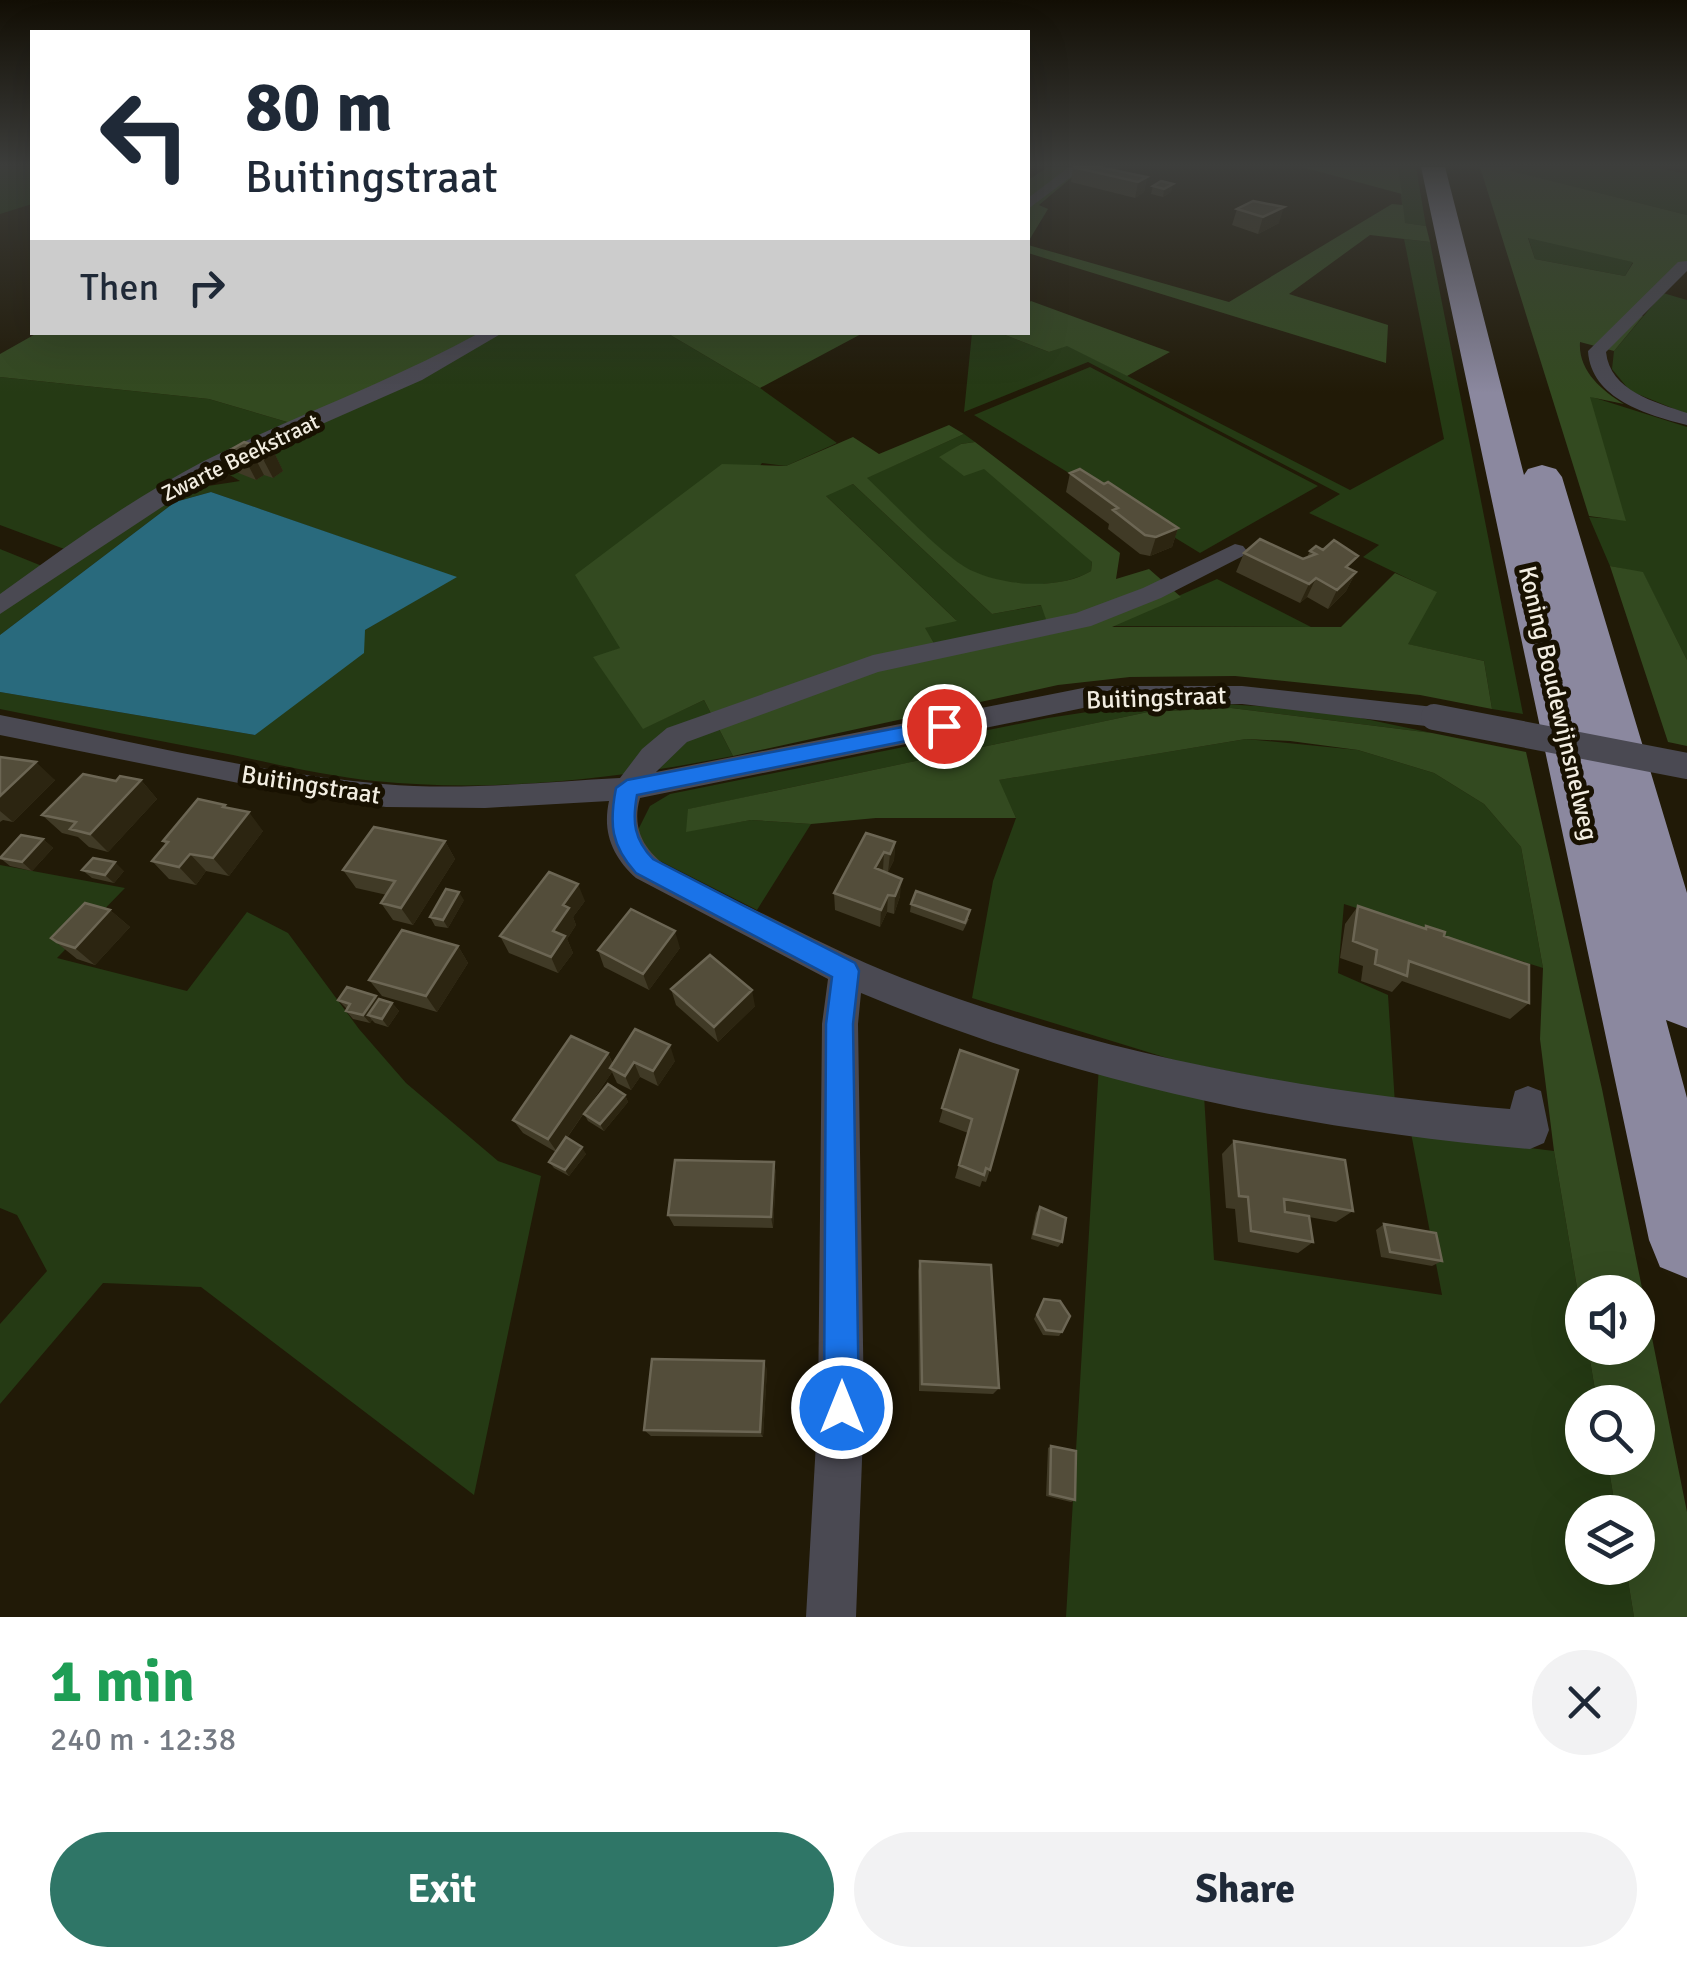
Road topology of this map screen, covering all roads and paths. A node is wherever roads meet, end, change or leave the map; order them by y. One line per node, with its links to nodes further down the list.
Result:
1 (1451, 242): 16 (highway, Koning Boudewijnsnelweg)
2 (1478, 242): 5 (highway)
3 (1684, 265): 6 (street)
4 (490, 335): 9 (street, Zwarte Beekstraat)
5 (1515, 382)
6 (1687, 420)
7 (1535, 451): 14 (highway, Koning Boudewijnsnelweg)
8 (1235, 551): 12 (street)
9 (0, 606)
10 (0, 725): 12 (street, Buitingstraat)
11 (1687, 766): 12 (street, Buitingstraat, bridge)
12 (627, 788): 13 (street)
13 (846, 971): 15 (street); 17 (street)
14 (1687, 998)
15 (1528, 1104)
16 (1687, 1240)
17 (831, 1617)

